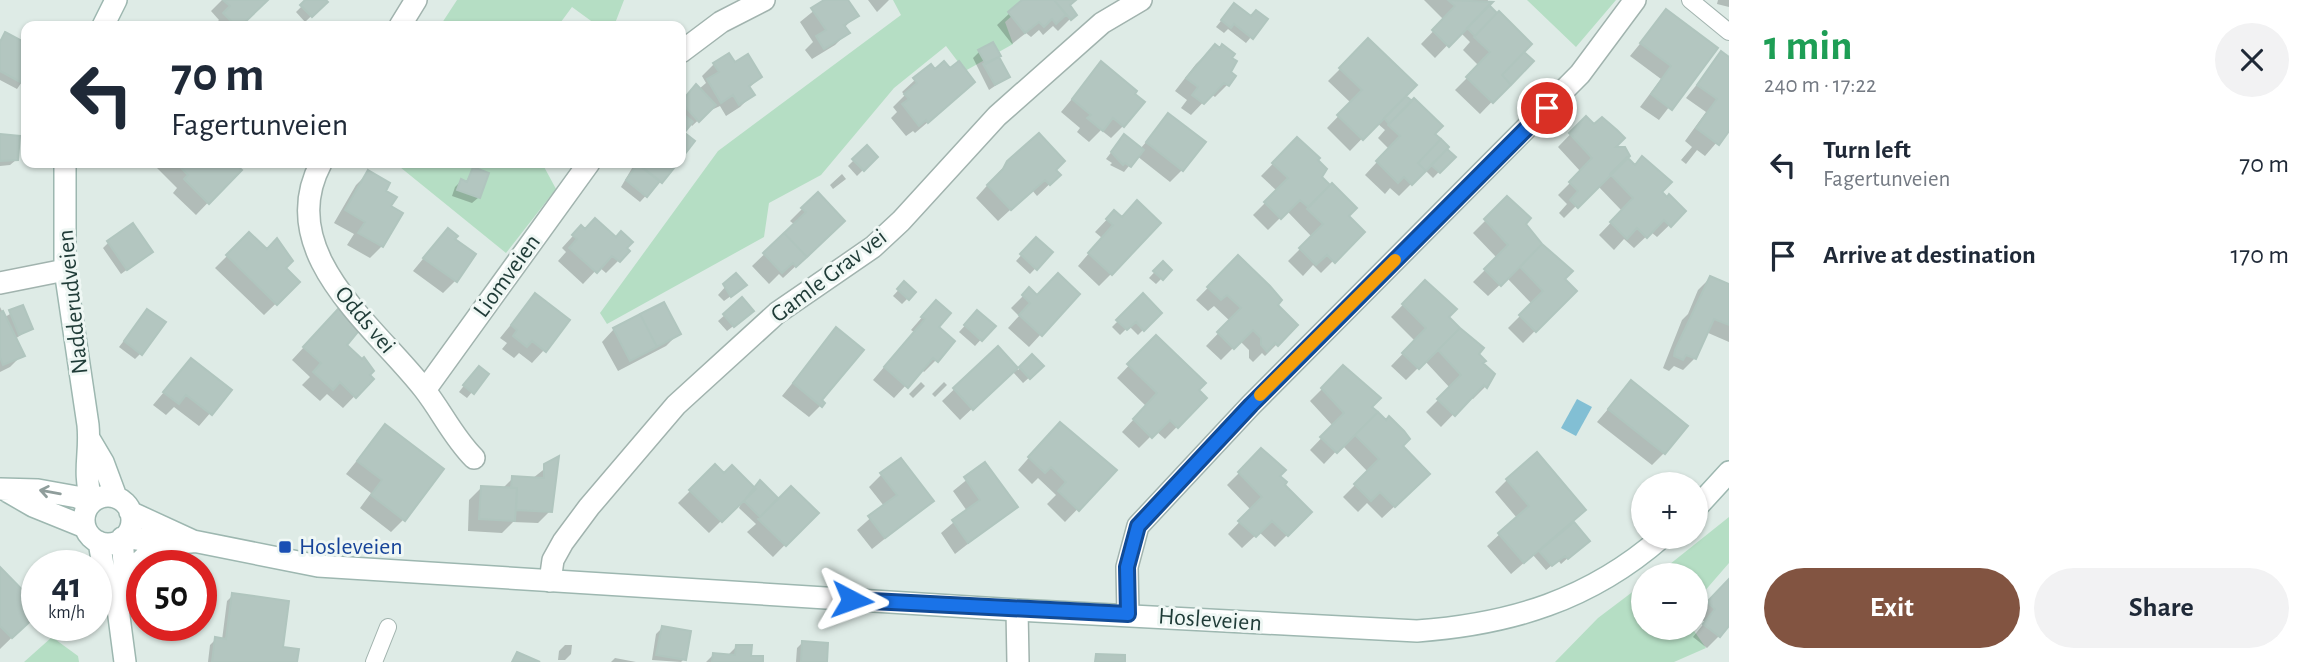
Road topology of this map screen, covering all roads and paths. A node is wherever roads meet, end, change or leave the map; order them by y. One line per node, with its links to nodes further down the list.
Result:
1 (116, 0): 7 (street)
2 (416, 0): 8 (street)
3 (764, 0): 10 (street)
4 (1141, 0): 30 (street, Gamle Grav vei)
5 (1635, 0): 33 (street)
6 (1690, 0): 9 (lane)
7 (106, 21)
8 (403, 21)
9 (1729, 32)
10 (686, 48)
11 (65, 168): 14 (street, Nadderudveien)
12 (318, 168): 16 (street, Odds vei)
13 (585, 168): 16 (street, Liomveien)
14 (65, 270): 15 (street); 17 (street, Nadderudveien)
15 (0, 283)
16 (425, 390): 18 (street, Odds vei)
17 (90, 440): 22 (street, Nadderudveien); 23 (street, Nadderudveien)
18 (474, 457)
19 (1729, 472): 21 (street)
20 (4, 490): 22 (street, one-way to 20); 24 (street)
21 (1708, 495)
22 (91, 502): 23 (street); 24 (street)
23 (123, 504): 25 (street); 26 (street, Hosleveien)
24 (92, 534): 25 (street); 31 (street)
25 (123, 538): 27 (street, Hosleveien); 29 (street)
26 (193, 541): 27 (street, Hosleveien); 30 (street, Hosleveien)
27 (160, 543): 29 (street)
28 (1649, 549): 33 (street, Hosleveien)
29 (125, 576): 31 (street)
30 (550, 581): 32 (street, Hosleveien)
31 (118, 608): 35 (street)
32 (1017, 610): 33 (street, Hosleveien); 37 (street)
33 (1128, 614)
34 (388, 627): 36 (lane)
35 (125, 662)
36 (374, 662)
37 (1018, 662)

